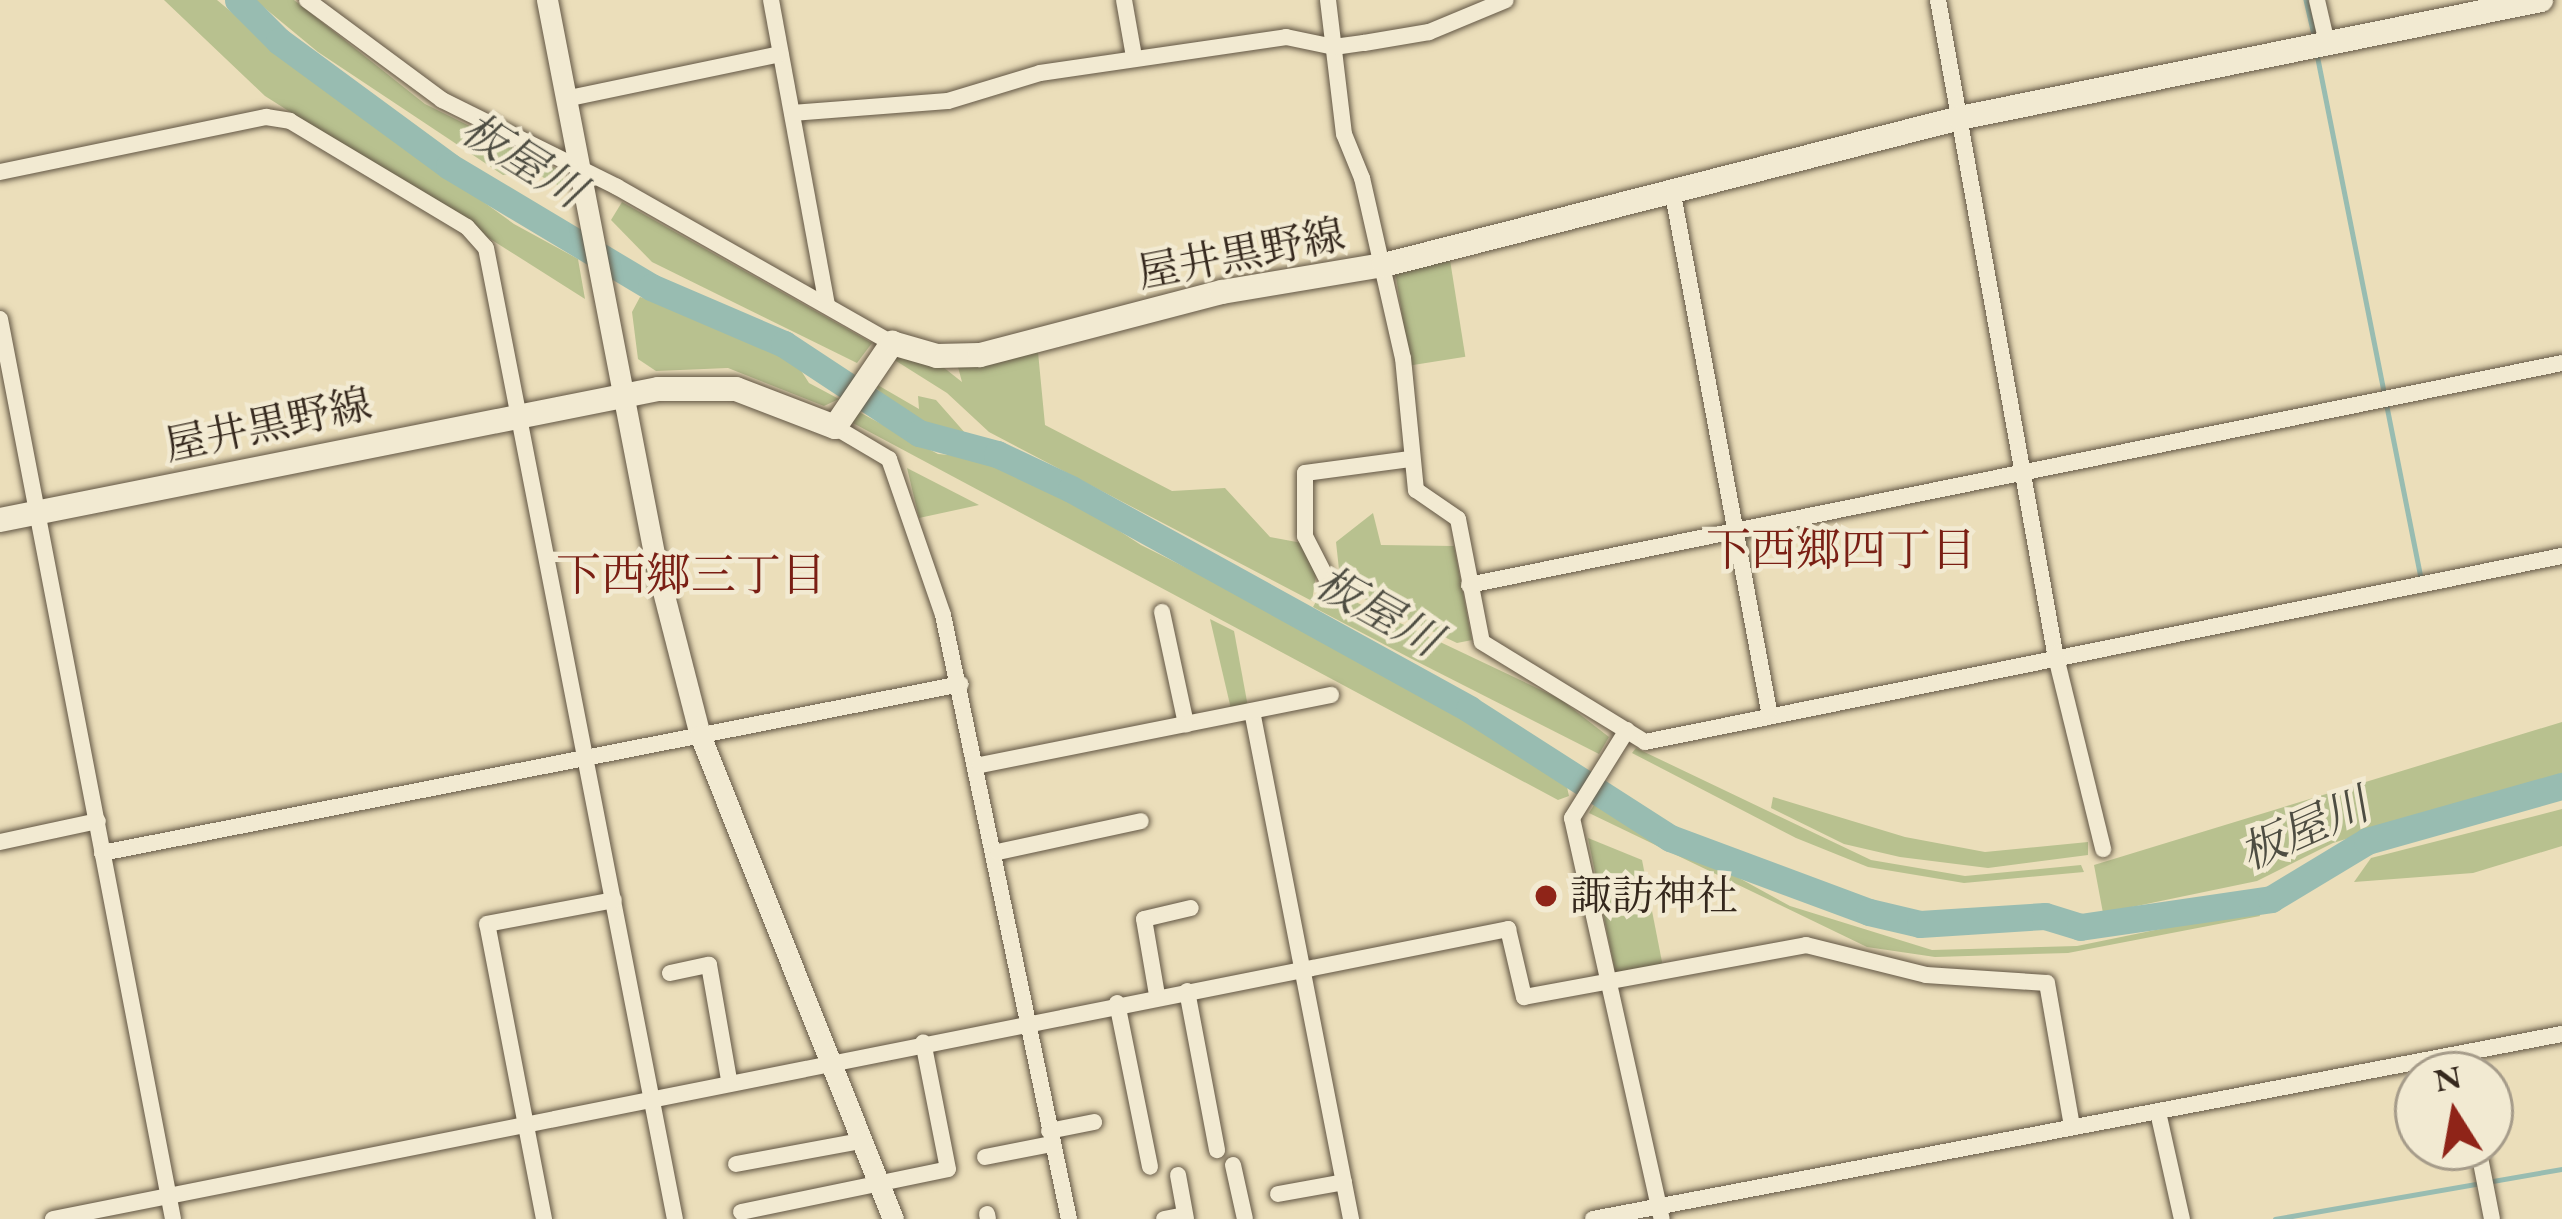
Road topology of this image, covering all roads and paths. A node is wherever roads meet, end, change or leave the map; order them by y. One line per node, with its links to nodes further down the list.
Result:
1 (307, 0): 18 (street)
2 (547, 0): 14 (street)
3 (771, 0): 12 (street)
4 (1124, 0): 13 (street)
5 (1328, 0): 11 (street)
6 (1506, 0): 11 (street)
7 (1938, 0): 16 (street)
8 (2317, 0): 10 (street)
9 (2540, 0): 10 (main road, 屋井黒野線)
10 (2326, 39): 16 (main road, 屋井黒野線)
11 (1334, 47): 13 (street); 20 (street)
12 (780, 54): 14 (street); 15 (street)
13 (1135, 57): 15 (street)
14 (566, 99): 18 (street)
15 (792, 113): 21 (street)
16 (1960, 118): 19 (main road, 屋井黒野線); 30 (street)
17 (0, 172): 27 (street)
18 (582, 176): 21 (street); 26 (street)
19 (1672, 189): 20 (main road, 屋井黒野線); 33 (street)
20 (1384, 266): 24 (main road, 屋井黒野線); 29 (street)
21 (827, 304): 24 (street)
22 (0, 320): 23 (street)
23 (2, 343): 31 (street)
24 (887, 346): 28 (main road)
25 (2562, 363): 30 (street)
26 (624, 395): 27 (main road, 屋井黒野線); 28 (main road, 屋井黒野線); 44 (street)
27 (516, 413): 31 (main road, 屋井黒野線); 46 (street)
28 (838, 425): 39 (street)
29 (1409, 458): 35 (street); 36 (street)
30 (2027, 476): 33 (street); 38 (street)
31 (37, 512): 32 (main road, 屋井黒野線); 48 (street)
32 (0, 520)
33 (1734, 530): 35 (street); 41 (street)
34 (2562, 556): 38 (street)
35 (1469, 585): 45 (street)
36 (1334, 591)
37 (1162, 612): 43 (street)
38 (2055, 652): 41 (street); 51 (street)
39 (961, 684): 44 (street); 47 (street)
40 (1331, 695): 42 (street)
41 (1769, 711): 45 (street)
42 (1252, 712): 43 (street); 56 (street)
43 (1186, 724): 47 (street)
44 (700, 735): 46 (street); 66 (street)
45 (1624, 736): 58 (street)
46 (584, 760): 53 (street); 54 (street)
47 (980, 765): 52 (street)
48 (98, 820): 50 (street); 53 (street)
49 (1141, 821): 52 (street)
50 (0, 842)
51 (2103, 849)
52 (998, 852): 62 (street)
53 (102, 853): 85 (street)
54 (614, 900): 69 (street); 72 (street)
55 (1192, 908): 60 (street)
56 (1303, 967): 58 (street); 59 (street); 83 (street)
57 (670, 973): 68 (street)
58 (1612, 983): 73 (street); 88 (street)
59 (1187, 991): 60 (street); 76 (street)
60 (1157, 995): 61 (street)
61 (1117, 1003): 62 (street); 80 (street)
62 (1029, 1020): 64 (street); 74 (street)
63 (2562, 1034): 65 (street)
64 (923, 1042): 66 (street); 84 (street)
65 (2479, 1051)
66 (828, 1062): 68 (street); 75 (street)
67 (2394, 1067): 70 (street)
68 (729, 1080): 69 (street)
69 (651, 1095): 72 (street); 93 (street)
70 (2158, 1112): 73 (street); 100 (street)
71 (1094, 1122): 74 (street)
72 (524, 1123): 85 (street); 92 (street)
73 (2072, 1126): 88 (street)
74 (1050, 1137): 77 (street); 95 (street)
75 (860, 1141): 78 (street); 84 (street)
76 (1217, 1150)
77 (985, 1156)
78 (736, 1164)
79 (1233, 1166): 97 (street)
80 (1150, 1167)
81 (2483, 1171): 101 (street)
82 (1178, 1175): 89 (street)
83 (1344, 1182): 86 (street); 98 (street)
84 (879, 1186): 87 (street); 94 (street)
85 (167, 1192): 90 (street); 91 (street)
86 (1278, 1194)
87 (741, 1212)
88 (1661, 1212): 99 (street)
89 (1186, 1217): 96 (street)
90 (53, 1219)
91 (173, 1219)
92 (544, 1219)
93 (675, 1219)
94 (893, 1219)
95 (1069, 1219)
96 (1164, 1219)
97 (1245, 1219)
98 (1351, 1219)
99 (1594, 1219)
100 (2182, 1219)
101 (2492, 1219)

